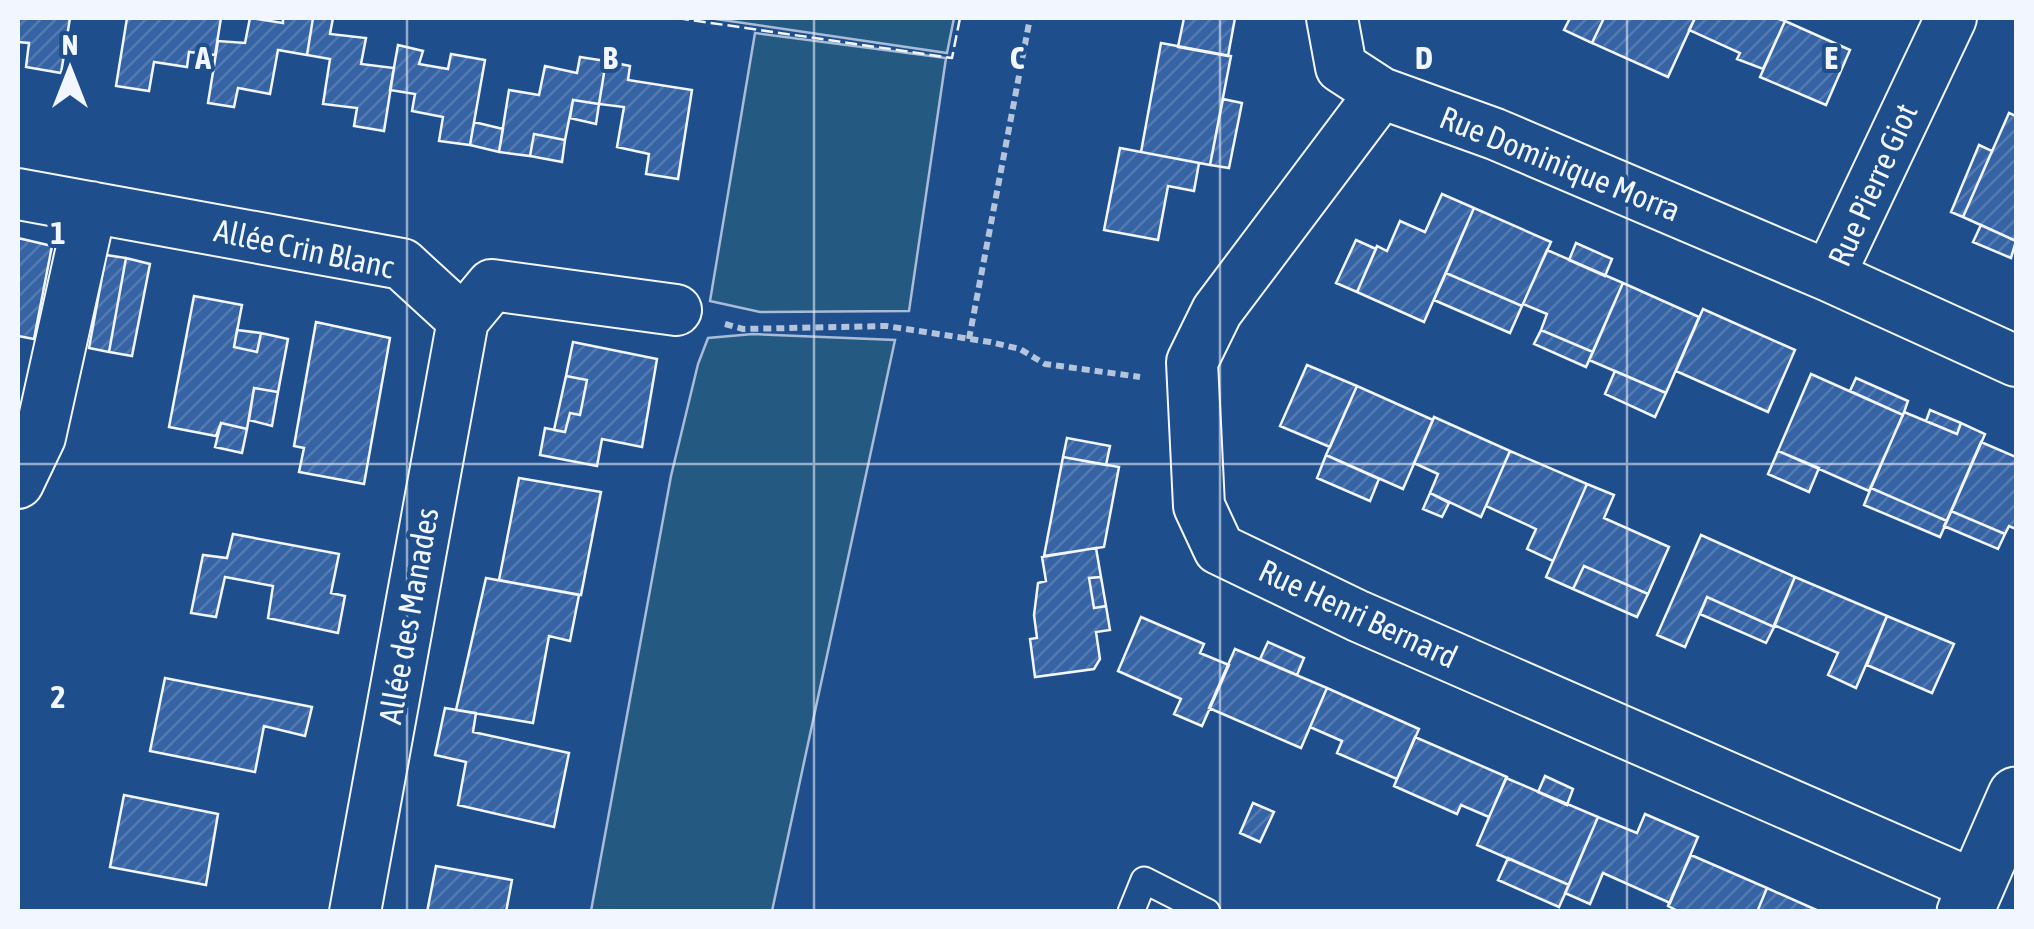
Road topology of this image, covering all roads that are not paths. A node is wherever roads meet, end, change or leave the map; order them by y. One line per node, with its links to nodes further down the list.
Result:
1 (1332, 18): 3 (street, Rue Dominique Morra)
2 (1950, 18): 6 (street, Rue Pierre Giot)
3 (1381, 94): 6 (street, Rue Dominique Morra); 12 (street, Rue Henri Bernard)
4 (18, 194): 5 (street, Allée Crin Blanc)
5 (90, 207): 8 (street, Allée Crin Blanc); 10 (street)
6 (1829, 276): 9 (street, Rue Pierre Giot)
7 (676, 310): 8 (street)
8 (463, 320): 13 (street, Allée des Manades)
9 (2016, 361)
10 (18, 484)
11 (2016, 795): 12 (street)
12 (1970, 899)
13 (354, 912)
14 (1131, 912): 15 (lane)
15 (1206, 912)

